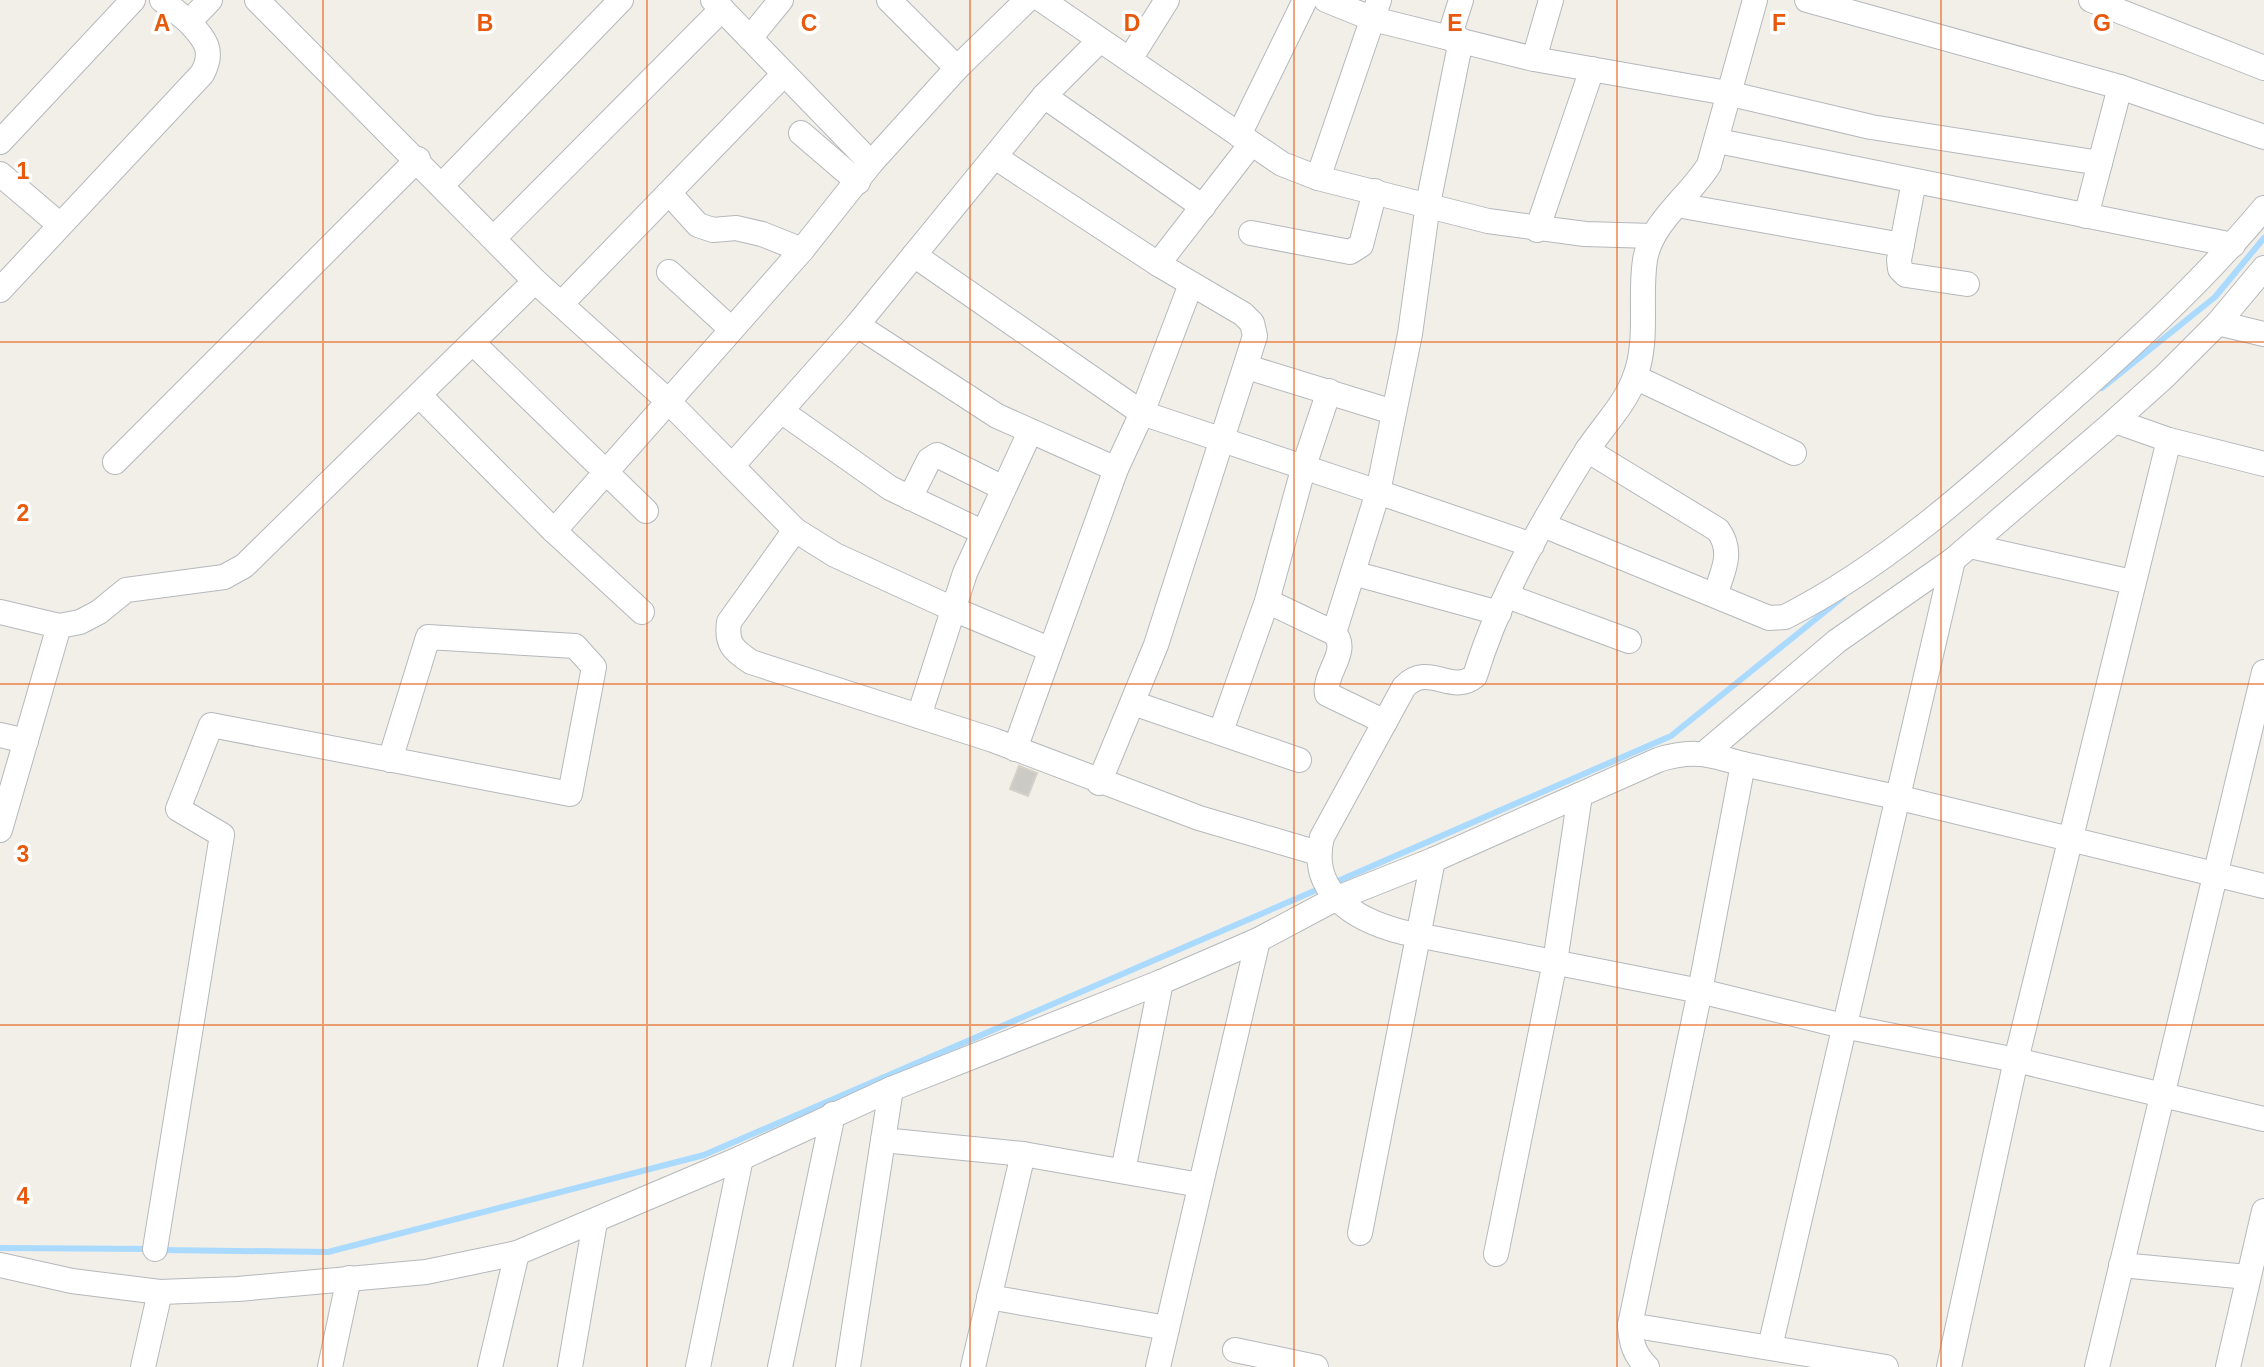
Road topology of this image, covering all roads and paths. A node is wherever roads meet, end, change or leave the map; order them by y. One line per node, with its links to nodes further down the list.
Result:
1 (133, 0): 37 (street)
2 (162, 0): 20 (street)
3 (210, 0): 20 (street)
4 (257, 0): 39 (street)
5 (621, 0): 45 (street)
6 (781, 0): 21 (street)
7 (889, 0): 26 (street)
8 (1027, 0): 26 (street)
9 (1167, 0): 24 (street)
10 (1305, 0): 35 (street)
11 (1326, 0): 19 (street)
12 (1461, 0): 22 (street)
13 (1551, 0): 25 (street)
14 (1755, 0): 31 (street)
15 (1807, 0): 30 (street)
16 (2091, 0): 27 (street)
17 (1054, 3): 23 (street)
18 (718, 4): 21 (street); 57 (street)
19 (1376, 9): 22 (street); 43 (street)
20 (189, 22): 53 (street)
21 (750, 38): 29 (street)
22 (1455, 39): 25 (street); 48 (street)
23 (1099, 41): 24 (street); 32 (street)
24 (1130, 59): 35 (street)
25 (1534, 59): 28 (street)
26 (957, 68): 41 (street)
27 (2264, 68)
28 (1592, 69): 31 (street); 54 (street)
29 (784, 74): 41 (street); 47 (street)
30 (2120, 87): 34 (street); 40 (street)
31 (1727, 93): 36 (street); 40 (street)
32 (1044, 96): 38 (street); 50 (street)
33 (800, 133): 41 (street)
34 (2264, 137)
35 (1245, 140): 43 (street); 50 (street)
36 (1718, 141): 44 (street); 49 (street)
37 (0, 142)
38 (995, 157): 61 (street); 62 (street)
39 (418, 159): 45 (street); 89 (street)
40 (2100, 163): 52 (street)
41 (865, 172): 60 (street)
42 (0, 174): 53 (street)
43 (1318, 178): 46 (street)
44 (1914, 181): 52 (street); 58 (street)
45 (443, 184): 57 (street)
46 (1374, 191): 48 (street); 55 (street)
47 (669, 193): 60 (street); 69 (street)
48 (1428, 204): 54 (street); 81 (street)
49 (1677, 205): 56 (street); 58 (street)
50 (1203, 207): 62 (street)
51 (2264, 208): 59 (street)
52 (2086, 216): 59 (street)
53 (60, 225): 68 (street)
54 (1537, 230): 56 (street)
55 (1251, 233)
56 (1653, 236): 76 (street)
57 (494, 238): 65 (street)
58 (1902, 245): 66 (street)
59 (2233, 245): 106 (street)
60 (802, 250): 72 (street)
61 (914, 255): 71 (street); 82 (street)
62 (1158, 264): 67 (street)
63 (2264, 268): 70 (street)
64 (668, 272): 72 (street)
65 (535, 281): 69 (street); 74 (street)
66 (1967, 284)
67 (1191, 285): 75 (street); 82 (street)
68 (0, 290)
69 (561, 304): 79 (street)
70 (2218, 323): 73 (street); 83 (street)
71 (857, 325): 80 (street); 84 (street)
72 (730, 328): 79 (street)
73 (2264, 334)
74 (474, 344): 78 (street); 94 (street)
75 (1247, 367): 77 (street); 85 (street)
76 (1635, 377): 87 (street); 88 (street)
77 (1329, 391): 81 (street); 92 (street)
78 (420, 396): 100 (street); 112 (street)
79 (667, 400): 91 (street); 94 (street)
80 (781, 411): 91 (street); 97 (street)
81 (1393, 412): 96 (street)
82 (1142, 413): 85 (street); 93 (street)
83 (2115, 421): 86 (street); 103 (street)
84 (1030, 432): 93 (street); 95 (street)
85 (1219, 440): 92 (street); 117 (street)
86 (2169, 440): 90 (street); 105 (street)
87 (1587, 450): 102 (street); 106 (street)
88 (1794, 453)
89 (116, 462)
90 (2264, 464)
91 (732, 466): 99 (street)
92 (1304, 466): 96 (street); 107 (street)
93 (1116, 469): 115 (street)
94 (606, 472): 98 (street); 100 (street)
95 (1003, 488): 97 (street); 101 (street)
96 (1378, 492): 102 (street); 104 (street)
97 (910, 498): 101 (street)
98 (646, 511)
99 (795, 530): 109 (street); 118 (street)
100 (554, 531): 111 (street)
101 (982, 532): 109 (street)
102 (1537, 535): 106 (street); 108 (street)
103 (1961, 553): 105 (street); 124 (street); 130 (street)
104 (1353, 573): 108 (street); 113 (street)
105 (2132, 582): 132 (street)
106 (1716, 595)
107 (1267, 601): 113 (street); 120 (street)
108 (1503, 605): 114 (street); 119 (street)
109 (953, 609): 115 (street); 118 (street)
110 (0, 612): 112 (street)
111 (642, 612)
112 (59, 626): 122 (street)
113 (1334, 633): 119 (street)
114 (1629, 641)
115 (1049, 649): 123 (street)
116 (2264, 671): 135 (street)
117 (1133, 702): 120 (street); 128 (street)
118 (919, 716): 123 (street)
119 (1385, 722): 133 (street)
120 (1222, 731): 126 (street)
121 (0, 735): 122 (street)
122 (26, 741): 131 (street)
123 (1015, 749): 128 (street)
124 (1705, 753): 127 (street); 129 (street)
125 (390, 760): 125 (street); 157 (street)
126 (1299, 760)
127 (1743, 764): 130 (street); 142 (street)
128 (1099, 783): 133 (street)
129 (1580, 795): 134 (street); 140 (street)
130 (1896, 797): 132 (street); 143 (street)
131 (0, 830)
132 (2071, 839): 135 (street); 144 (street)
133 (1319, 858): 137 (street)
134 (1433, 860): 137 (street); 138 (street)
135 (2215, 877): 136 (street); 146 (street)
136 (2264, 886)
137 (1333, 893): 138 (street); 139 (street)
138 (1419, 935): 140 (street); 156 (street)
139 (1258, 940): 141 (street); 153 (street)
140 (1555, 962): 142 (street); 159 (street)
141 (1161, 982): 145 (street); 152 (street)
142 (1700, 991): 143 (street); 166 (street)
143 (1843, 1026): 144 (street); 168 (street)
144 (2016, 1060): 146 (street); 182 (street)
145 (891, 1089): 147 (street); 149 (street)
146 (2161, 1097): 148 (street); 161 (street)
147 (833, 1114): 151 (street); 175 (street)
148 (2264, 1119)
149 (883, 1140): 150 (street); 176 (street)
150 (1023, 1154): 152 (street); 165 (street)
151 (741, 1158): 155 (street); 174 (street)
152 (1123, 1171): 153 (street)
153 (1200, 1185): 167 (street)
154 (2264, 1211): 162 (street)
155 (596, 1222): 158 (street); 173 (street)
156 (1360, 1233)
157 (155, 1250)
158 (517, 1253): 163 (street); 172 (street)
159 (1496, 1254)
160 (0, 1265): 164 (street)
161 (2121, 1265): 162 (street); 183 (street)
162 (2248, 1277): 184 (street)
163 (349, 1278): 164 (street); 171 (street)
164 (160, 1292): 170 (street)
165 (989, 1297): 167 (street); 177 (street)
166 (1630, 1325): 168 (street); 180 (street)
167 (1167, 1328): 178 (street)
168 (1770, 1347): 181 (street)
169 (1235, 1350): 179 (street)
170 (143, 1367)
171 (330, 1367)
172 (490, 1367)
173 (570, 1367)
174 (698, 1367)
175 (780, 1367)
176 (848, 1367)
177 (973, 1367)
178 (1158, 1367)
179 (1316, 1367)
180 (1647, 1367)
181 (1886, 1367)
182 (1949, 1367)
183 (2097, 1367)
184 (2228, 1367)

